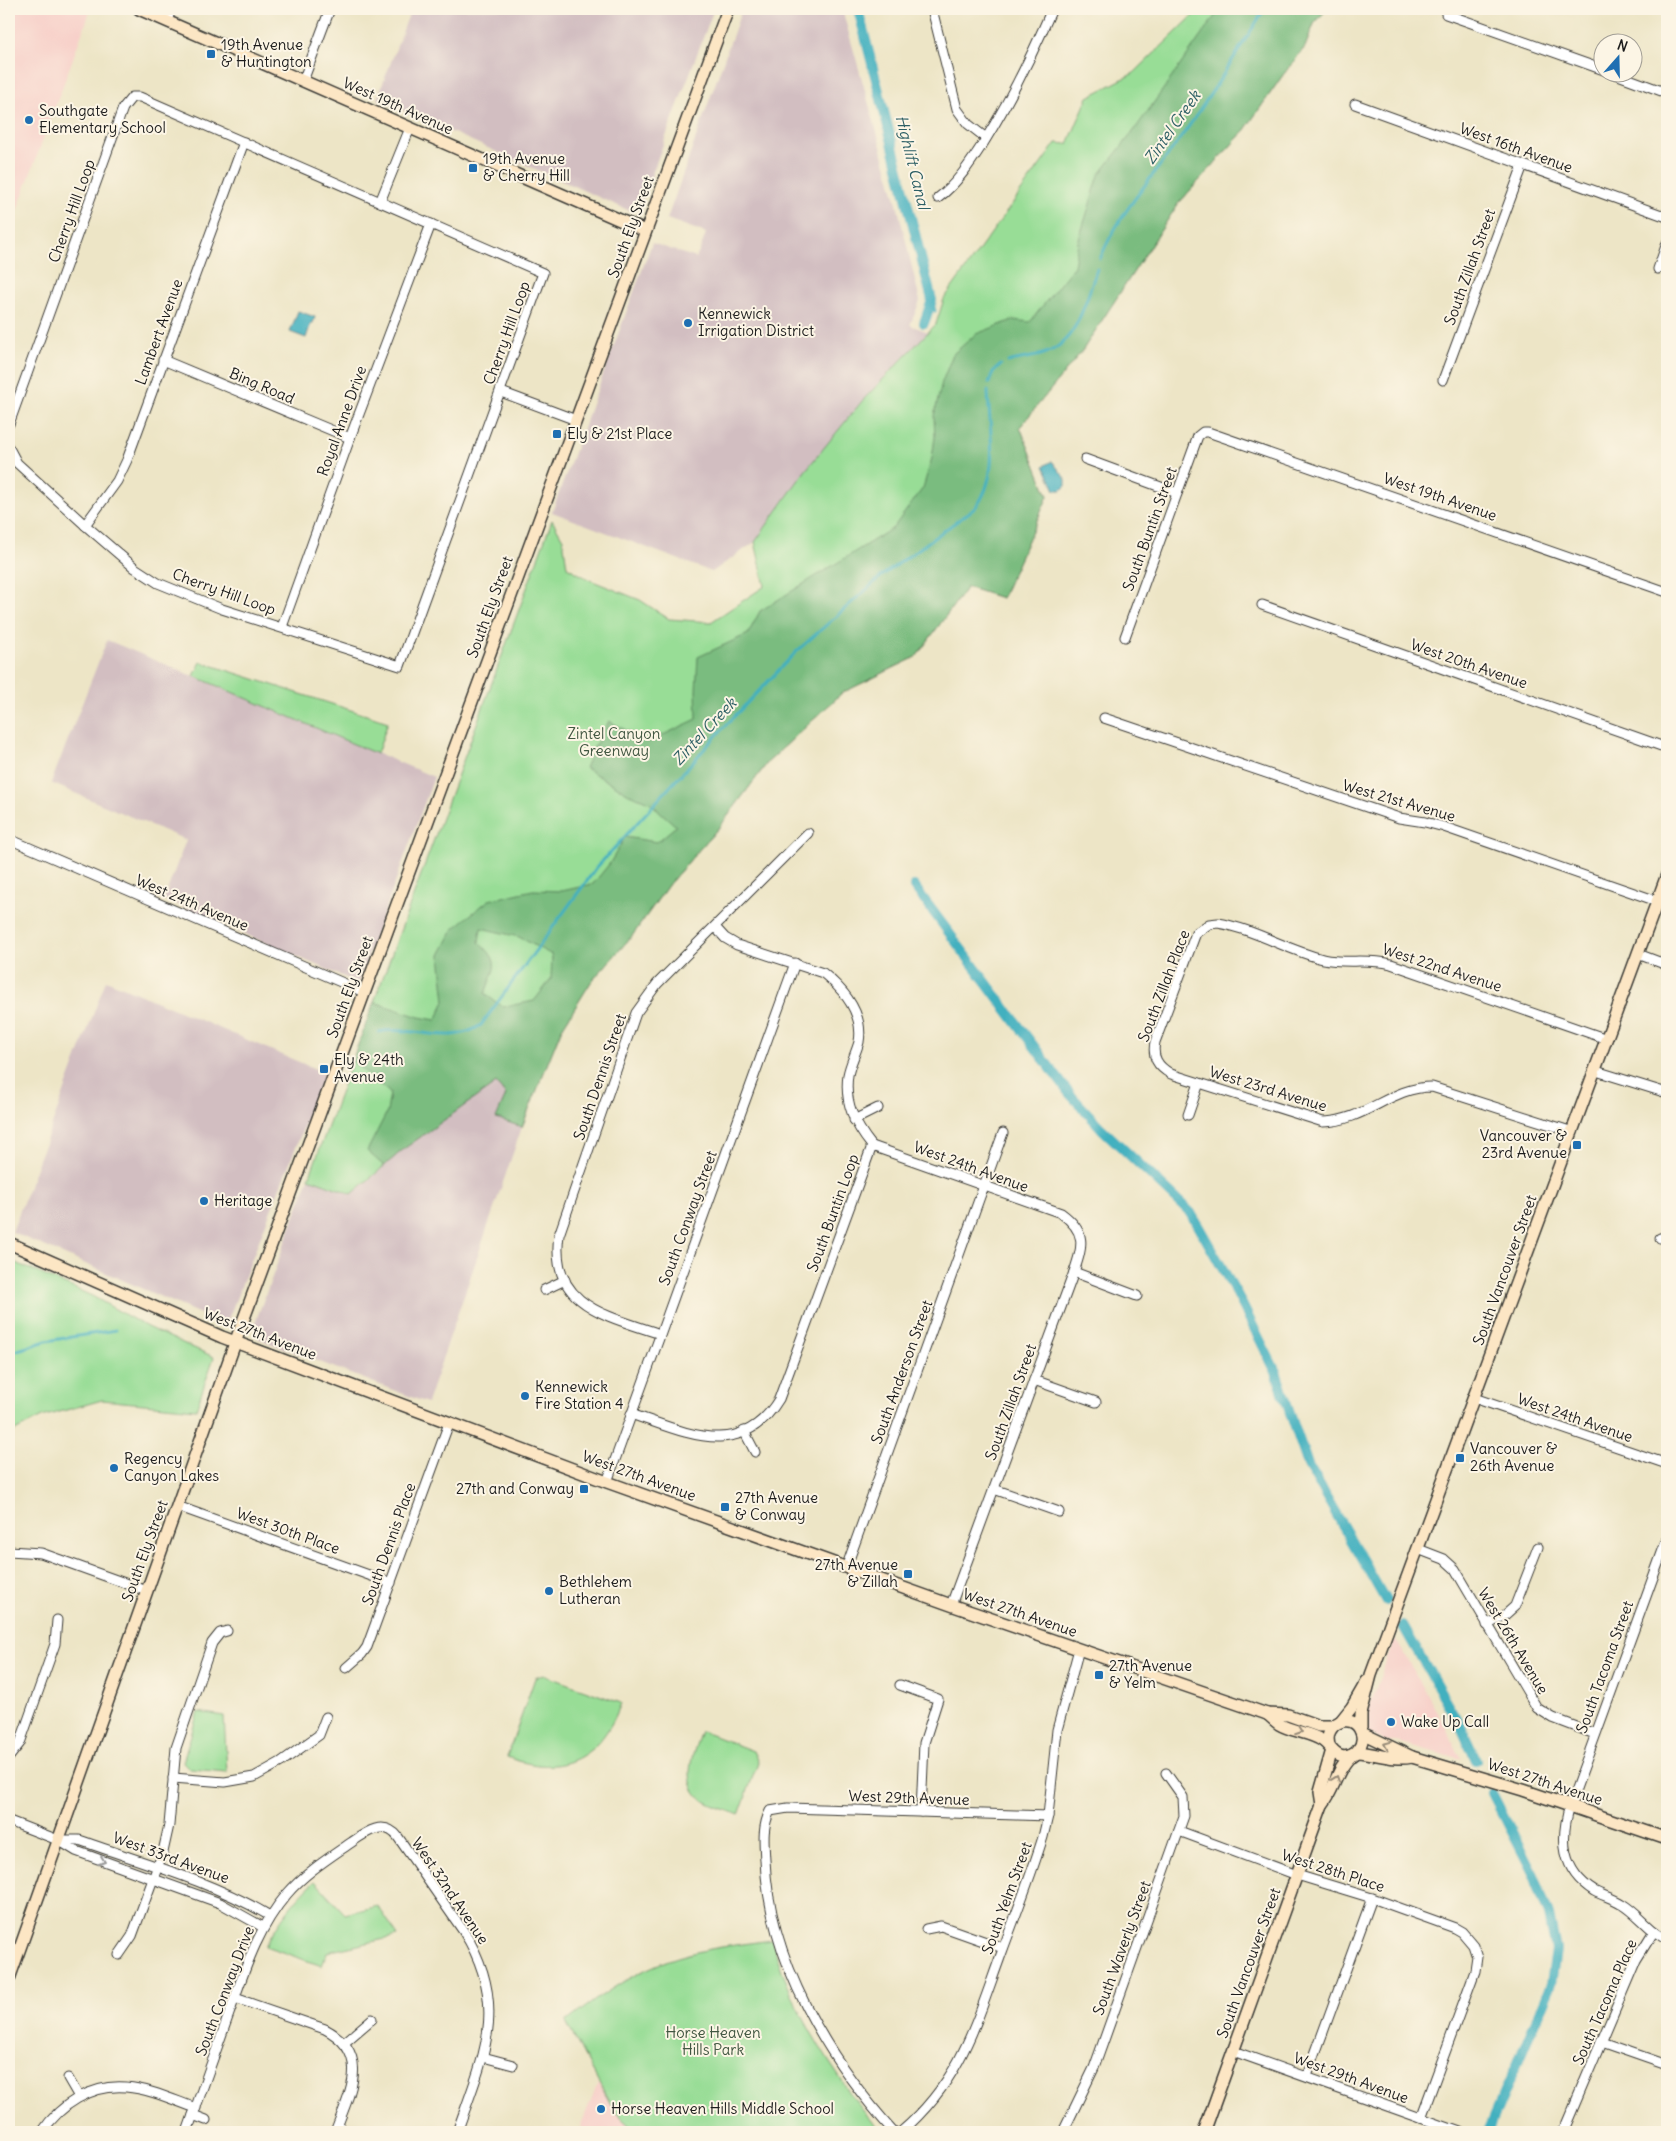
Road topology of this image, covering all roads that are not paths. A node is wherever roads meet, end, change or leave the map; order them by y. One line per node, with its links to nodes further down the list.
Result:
1 (139, 9): 8 (street, West 19th Avenue)
2 (171, 9): 8 (street)
3 (330, 9): 10 (street)
4 (728, 9): 22 (street, South Ely Street)
5 (932, 9): 15 (street)
6 (1052, 9): 15 (street)
7 (1446, 14): 9 (street)
8 (167, 21): 10 (street, West 19th Avenue)
9 (1594, 66)
10 (303, 81): 14 (street, West 19th Avenue)
11 (1637, 82): 12 (street)
12 (1667, 93)
13 (1355, 104): 17 (street, West 16th Avenue)
14 (410, 128): 19 (street); 22 (street, West 19th Avenue)
15 (986, 138): 18 (street)
16 (244, 142): 19 (street, Cherry Hill Loop); 25 (street, Lambert Avenue); 29 (street, Cherry Hill Loop)
17 (1523, 165): 20 (street, West 16th Avenue); 26 (street, South Zillah Street)
18 (938, 198)
19 (380, 202): 21 (street, Cherry Hill Loop)
20 (1667, 218)
21 (432, 224): 27 (street, Cherry Hill Loop); 31 (street, Royal Anne Drive)
22 (645, 231): 28 (street, South Ely Street)
23 (1667, 243): 24 (street)
24 (1658, 269)
25 (163, 360): 31 (street, Bing Road); 35 (street, Lambert Avenue)
26 (1443, 380)
27 (501, 392): 28 (street); 38 (street, Cherry Hill Loop)
28 (576, 420): 51 (street, South Ely Street)
29 (9, 424)
30 (1203, 432): 34 (street, South Buntin Street); 36 (street, West 19th Avenue)
31 (350, 438): 38 (street, Royal Anne Drive)
32 (9, 448): 35 (street, Cherry Hill Loop)
33 (1085, 459): 34 (street)
34 (1177, 493): 39 (street, South Buntin Street)
35 (85, 525): 38 (street, Cherry Hill Loop)
36 (1667, 592)
37 (1262, 605): 41 (street, West 20th Avenue)
38 (282, 627)
39 (1125, 637)
40 (1104, 718): 45 (street, West 21st Avenue)
41 (1667, 748)
42 (808, 833): 47 (street, South Dennis Street)
43 (9, 839): 51 (street, West 24th Avenue)
44 (1667, 875): 45 (street, South Vancouver Street)
45 (1657, 901): 48 (street, South Vancouver Street)
46 (1209, 924): 52 (street, West 22nd Avenue); 53 (street, South Zillah Place)
47 (715, 927): 49 (street, South Buntin Loop); 67 (street, South Dennis Street)
48 (1638, 954): 50 (street); 52 (street, South Vancouver Street)
49 (795, 964): 59 (street, South Buntin Loop); 70 (street, South Conway Street)
50 (1667, 965)
51 (364, 992): 71 (street, South Ely Street)
52 (1607, 1039): 54 (street, South Vancouver Street)
53 (1156, 1062): 55 (street, West 23rd Avenue)
54 (1596, 1071): 56 (street); 60 (street, South Vancouver Street)
55 (1199, 1083): 58 (street); 60 (street, West 23rd Avenue)
56 (1667, 1093)
57 (878, 1108): 59 (street)
58 (1188, 1115)
59 (854, 1120): 62 (street, South Buntin Loop)
60 (1572, 1132): 73 (street, South Vancouver Street)
61 (1003, 1133): 63 (street, South Anderson Street)
62 (872, 1146): 63 (street, West 24th Avenue); 77 (street, South Buntin Loop)
63 (983, 1186): 64 (street, West 24th Avenue); 88 (street, South Anderson Street)
64 (1061, 1213): 66 (street, South Zillah Street)
65 (9, 1243): 71 (street, West 27th Avenue)
66 (1074, 1272): 69 (street); 72 (street, South Zillah Street)
67 (565, 1280): 68 (street); 70 (street, South Dennis Street)
68 (544, 1290)
69 (1137, 1296)
70 (660, 1334): 75 (street, South Conway Street)
71 (236, 1342): 76 (street, West 27th Avenue); 82 (street, South Ely Street)
72 (1034, 1380): 74 (street); 81 (street, South Zillah Street)
73 (1474, 1398): 79 (street, West 24th Avenue); 86 (street, South Vancouver Street)
74 (1096, 1402)
75 (631, 1414): 77 (street, South Buntin Loop); 80 (street, South Conway Street)
76 (449, 1423): 80 (street, West 27th Avenue); 89 (street, South Dennis Place)
77 (744, 1431): 78 (street)
78 (756, 1452)
79 (1667, 1464)
80 (607, 1482): 88 (street, West 27th Avenue)
81 (994, 1489): 83 (street); 91 (street, South Zillah Street)
82 (177, 1506): 89 (street, West 30th Place); 90 (street, South Ely Street)
83 (1059, 1512)
84 (1667, 1539): 103 (street, South Tacoma Street)
85 (1538, 1547): 93 (street)
86 (1418, 1549): 93 (street, West 26th Avenue); 97 (street, South Vancouver Street)
87 (11, 1551): 90 (street)
88 (846, 1568): 91 (street, West 27th Avenue)
89 (391, 1583): 96 (street, South Dennis Place)
90 (147, 1591): 118 (street, South Ely Street)
91 (951, 1605): 95 (street, West 27th Avenue)
92 (57, 1620): 106 (street)
93 (1487, 1625): 103 (street, West 26th Avenue)
94 (226, 1631): 109 (street)
95 (1079, 1649): 99 (street, West 27th Avenue); 113 (street, South Yelm Street)
96 (346, 1668)
97 (1371, 1675): 101 (street, South Vancouver Street); 102 (street, South Vancouver Street)
98 (900, 1685): 112 (street)
99 (1268, 1714): 101 (street, West 27th Avenue); 104 (street, West 27th Avenue, one-way to 104)
100 (326, 1717): 109 (street)
101 (1336, 1724): 102 (street, West 27th Avenue); 104 (street)
102 (1361, 1732): 105 (street); 107 (street, West 27th Avenue, one-way to 102)
103 (1595, 1734): 111 (street, South Tacoma Street)
104 (1331, 1749): 105 (street, West 27th Avenue); 110 (street, South Vancouver Street)
105 (1354, 1753): 107 (street, West 27th Avenue); 110 (street, South Vancouver Street, one-way to 105)
106 (9, 1757)
107 (1412, 1757): 111 (street, West 27th Avenue)
108 (1166, 1773): 116 (street, South Waverly Street)
109 (172, 1778): 119 (street)
110 (1322, 1805): 120 (street, South Vancouver Street)
111 (1570, 1805): 117 (street, West 27th Avenue); 126 (street, South Tacoma Place)
112 (922, 1812): 113 (street, West 29th Avenue); 149 (street, West 29th Avenue)
113 (1048, 1816): 128 (street, South Yelm Street)
114 (9, 1821): 118 (street, West 33rd Avenue)
115 (386, 1828): 123 (street, South Conway Drive); 136 (street, West 32nd Avenue)
116 (1179, 1832): 120 (street, West 28th Place); 151 (street, South Waverly Street)
117 (1667, 1839)
118 (58, 1840): 119 (street, West 33rd Avenue); 121 (street, West 33rd Avenue, one-way to 121); 130 (street, South Ely Street)
119 (157, 1868): 121 (street); 123 (street, West 33rd Avenue)
120 (1297, 1874): 122 (street, West 28th Place); 135 (street, South Vancouver Street)
121 (153, 1879): 124 (street, West 33rd Avenue); 129 (street)
122 (1372, 1898): 139 (street); 143 (street, West 28th Place)
123 (270, 1916): 124 (street, South Conway Drive)
124 (263, 1927): 131 (street, South Conway Drive)
125 (926, 1929): 128 (street)
126 (1654, 1931): 127 (street); 134 (street, South Tacoma Place)
127 (1667, 1940)
128 (1003, 1948): 150 (street, South Yelm Street)
129 (119, 1955)
130 (9, 1979)
131 (235, 1998): 133 (street); 142 (street, South Conway Drive)
132 (372, 2019): 133 (street)
133 (344, 2042): 147 (street)
134 (1601, 2042): 138 (street); 154 (street, South Tacoma Place)
135 (1233, 2051): 139 (street, West 29th Avenue); 152 (street, South Vancouver Street)
136 (483, 2057): 137 (street); 148 (street)
137 (513, 2065)
138 (1667, 2065)
139 (1307, 2076): 143 (street, West 29th Avenue)
140 (68, 2078): 141 (street)
141 (79, 2098): 142 (street); 145 (street)
142 (195, 2111): 144 (street); 146 (street, South Conway Drive)
143 (1421, 2118): 153 (street, West 29th Avenue)
144 (206, 2120)
145 (42, 2132)
146 (187, 2132)
147 (335, 2132)
148 (457, 2132)
149 (894, 2132)
150 (901, 2132)
151 (1063, 2132)
152 (1204, 2132)
153 (1460, 2132)
154 (1563, 2132)

